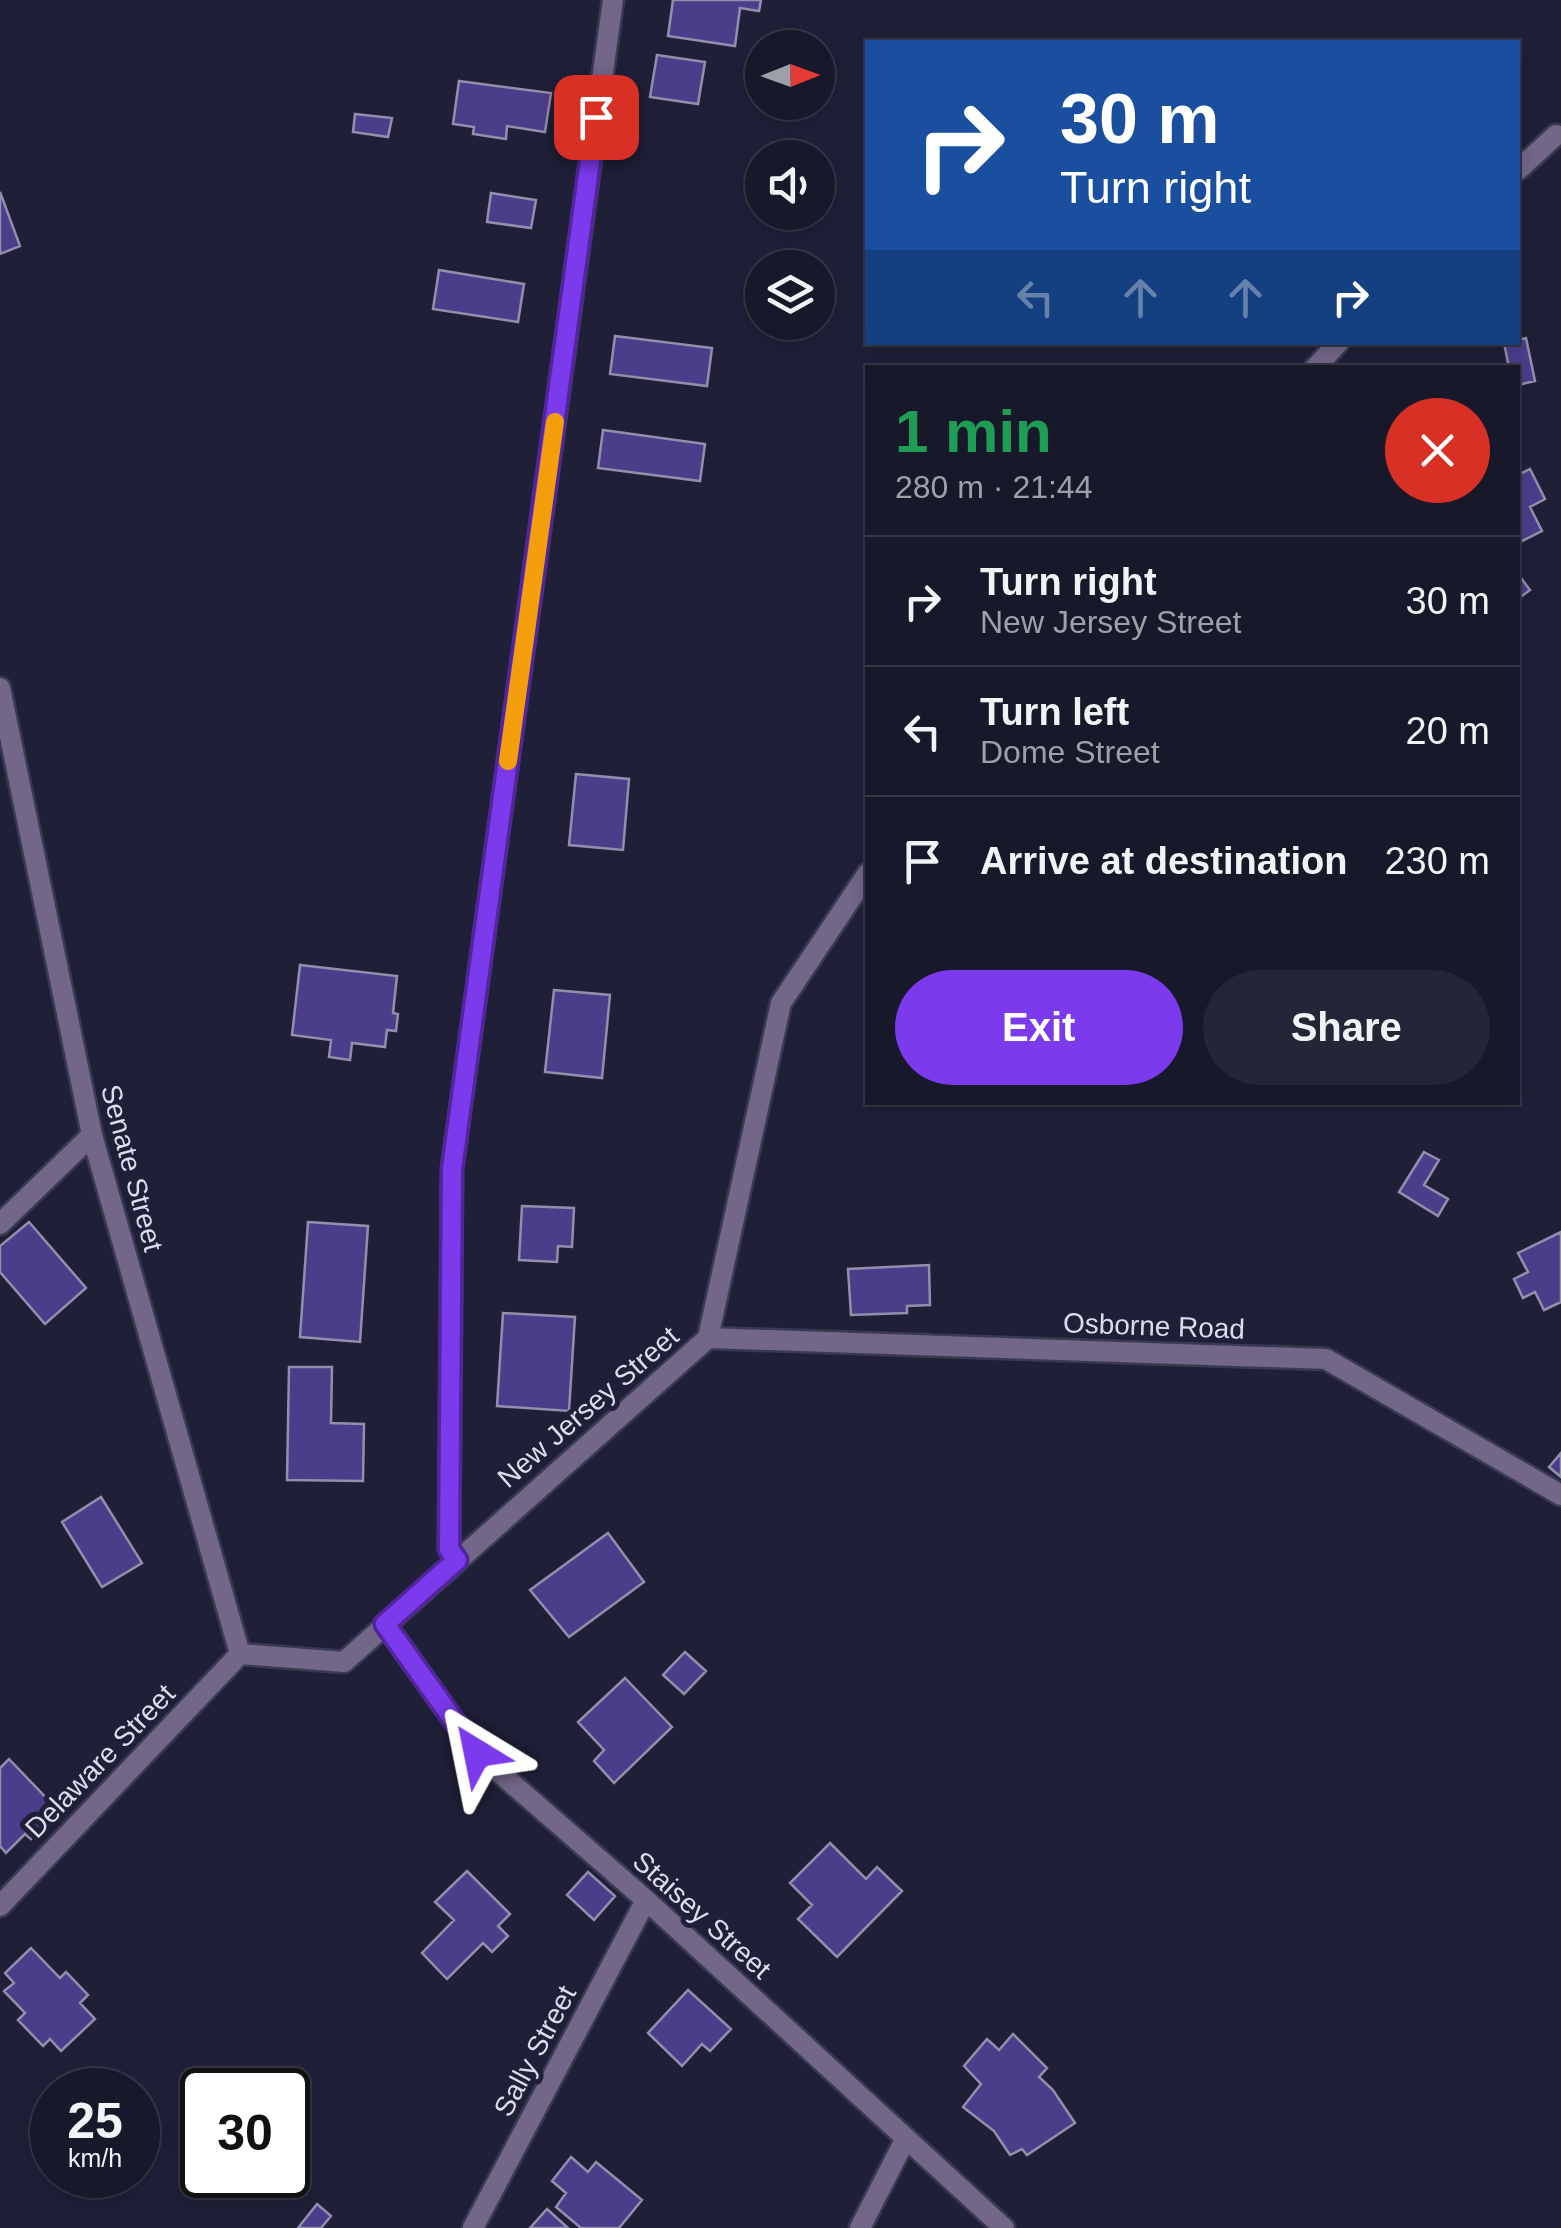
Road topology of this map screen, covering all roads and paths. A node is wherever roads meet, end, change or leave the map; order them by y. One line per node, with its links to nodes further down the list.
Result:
1 (612, 0): 12 (street)
2 (1556, 134): 3 (street)
3 (1520, 168)
4 (1336, 345): 5 (street)
5 (1318, 365)
6 (0, 688): 8 (street, Senate Street)
7 (865, 876): 10 (street, New Jersey Street)
8 (92, 1135): 9 (street); 14 (street, Senate Street)
9 (0, 1224)
10 (708, 1338): 11 (street, Osborne Road); 12 (street, New Jersey Street)
11 (1561, 1494)
12 (457, 1560): 13 (street, New Jersey Street)
13 (385, 1624): 14 (street, New Jersey Street); 15 (street, Staisey Street)
14 (240, 1654): 16 (street, Delaware Street)
15 (646, 1900): 17 (street, Staisey Street); 18 (street, Sally Street)
16 (0, 1906)
17 (906, 2138): 19 (street); 20 (street, Staisey Street)
18 (473, 2228)
19 (860, 2228)
20 (1004, 2228)

